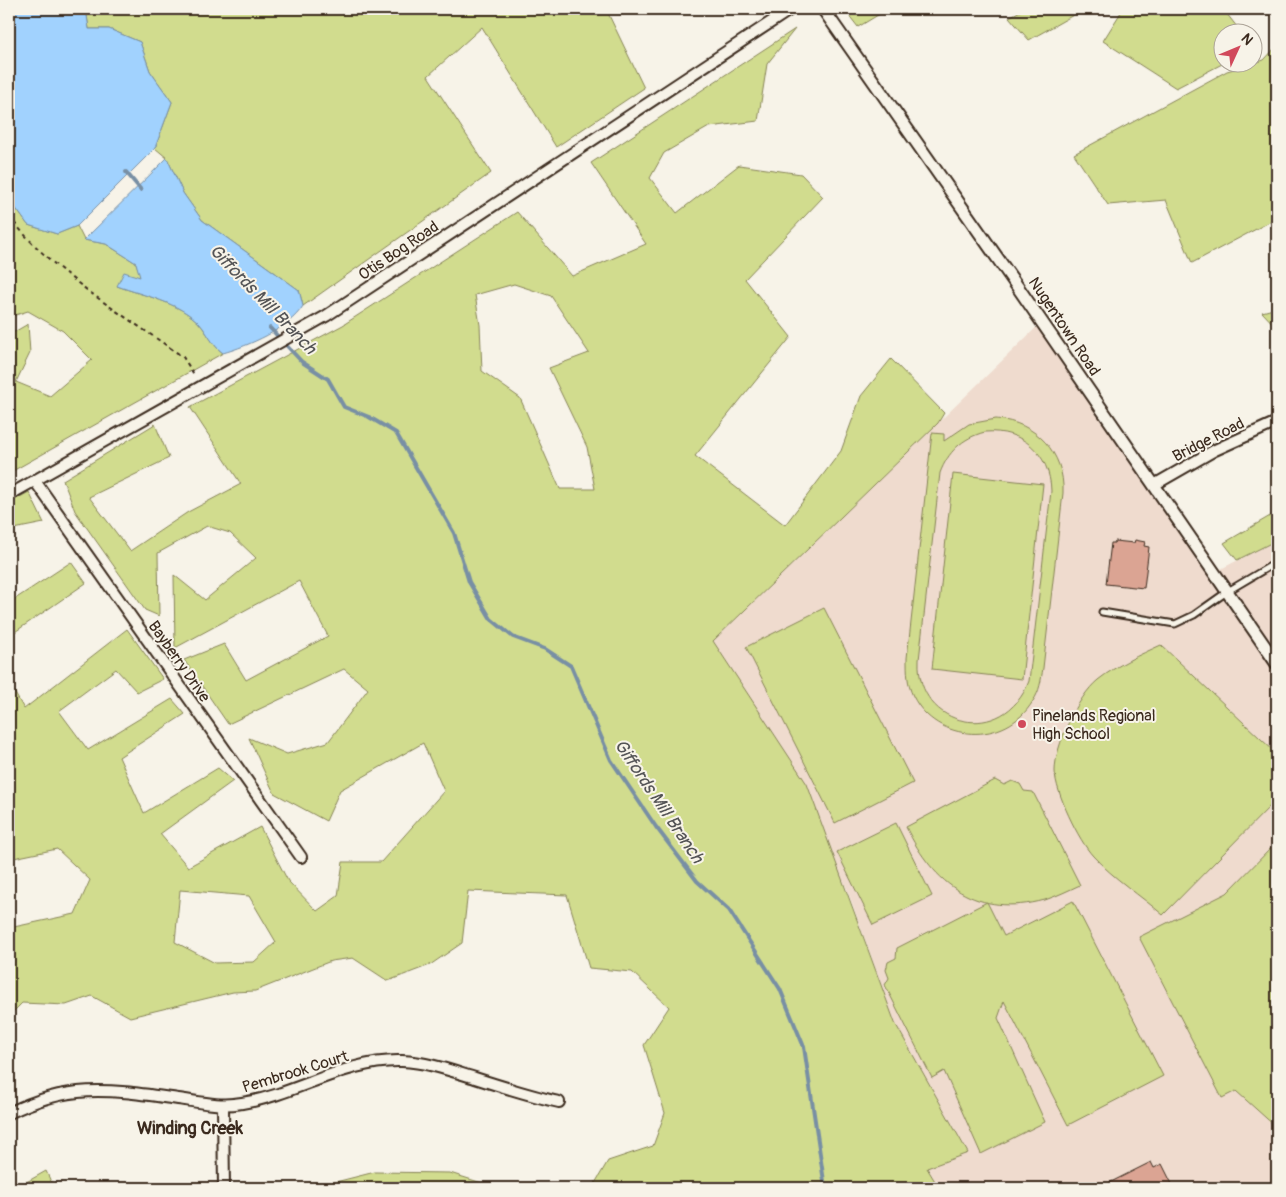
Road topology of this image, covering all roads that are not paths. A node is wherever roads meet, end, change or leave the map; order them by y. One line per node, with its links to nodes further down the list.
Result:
1 (791, 9): 4 (street, Otis Bog Road)
2 (823, 9): 5 (street, Nugentown Road)
3 (1277, 422): 5 (street, Bridge Road)
4 (35, 481): 6 (street, Otis Bog Road); 11 (street, Bayberry Drive)
5 (1154, 486): 8 (street, Nugentown Road)
6 (9, 495)
7 (1277, 562): 8 (lane)
8 (1228, 591): 9 (lane); 10 (street, Nugentown Road)
9 (1102, 612)
10 (1277, 664)
11 (301, 857)
12 (559, 1102): 13 (street, Pembrook Court)
13 (223, 1106): 14 (street, Pembrook Court); 15 (street)
14 (9, 1113)
15 (224, 1188)

